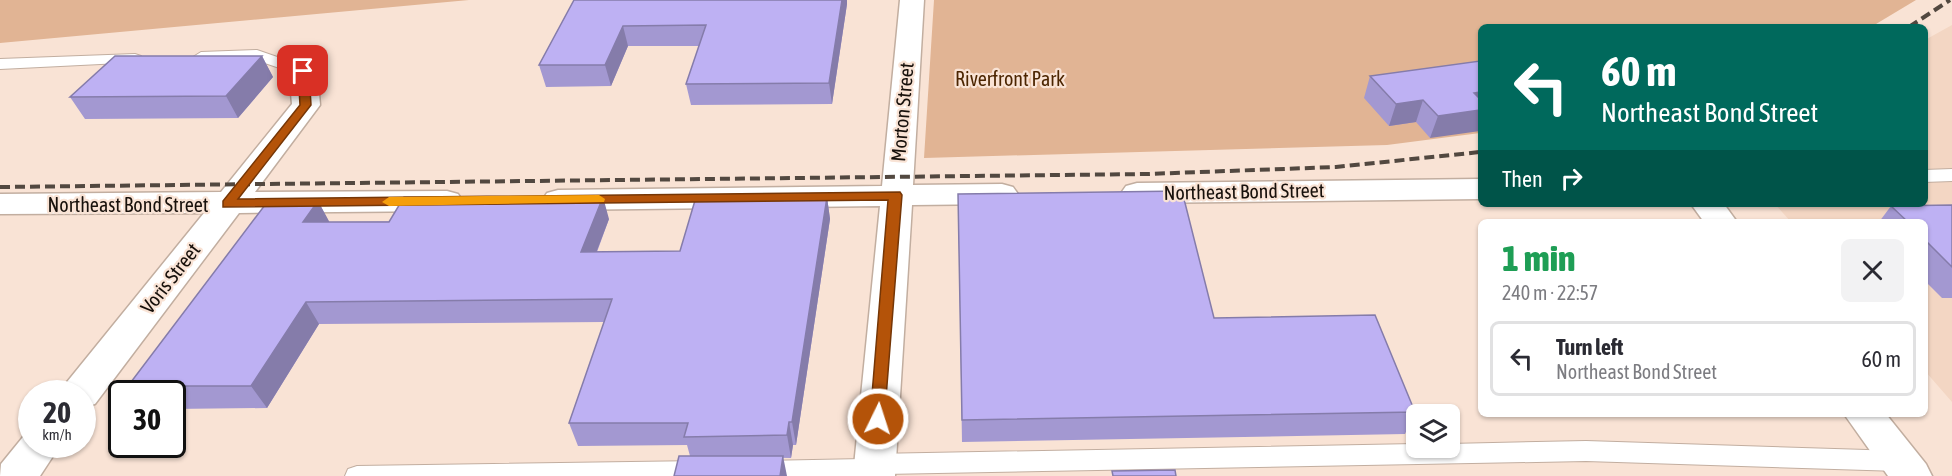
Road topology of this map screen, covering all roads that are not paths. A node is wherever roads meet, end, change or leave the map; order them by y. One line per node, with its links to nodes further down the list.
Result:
1 (912, 0): 11 (street, Morton Street)
2 (187, 57): 5 (lane)
3 (152, 58): 4 (lane)
4 (0, 64)
5 (303, 71): 15 (street, Voris Street)
6 (1952, 175): 7 (lane)
7 (1928, 176)
8 (1478, 189): 9 (street, Northeast Bond Street)
9 (1110, 193)
10 (1027, 194): 11 (street)
11 (895, 195): 12 (street); 22 (street, Morton Street)
12 (526, 200)
13 (478, 201): 15 (street, Northeast Bond Street)
14 (0, 204): 15 (street, Northeast Bond Street)
15 (228, 204): 18 (street, Voris Street)
16 (1709, 207): 17 (street)
17 (1719, 219)
18 (91, 380)
19 (1866, 417): 21 (street)
20 (30, 458): 23 (street)
21 (1905, 468): 22 (lane)
22 (874, 470): 24 (lane)
23 (16, 476)
24 (357, 476)

